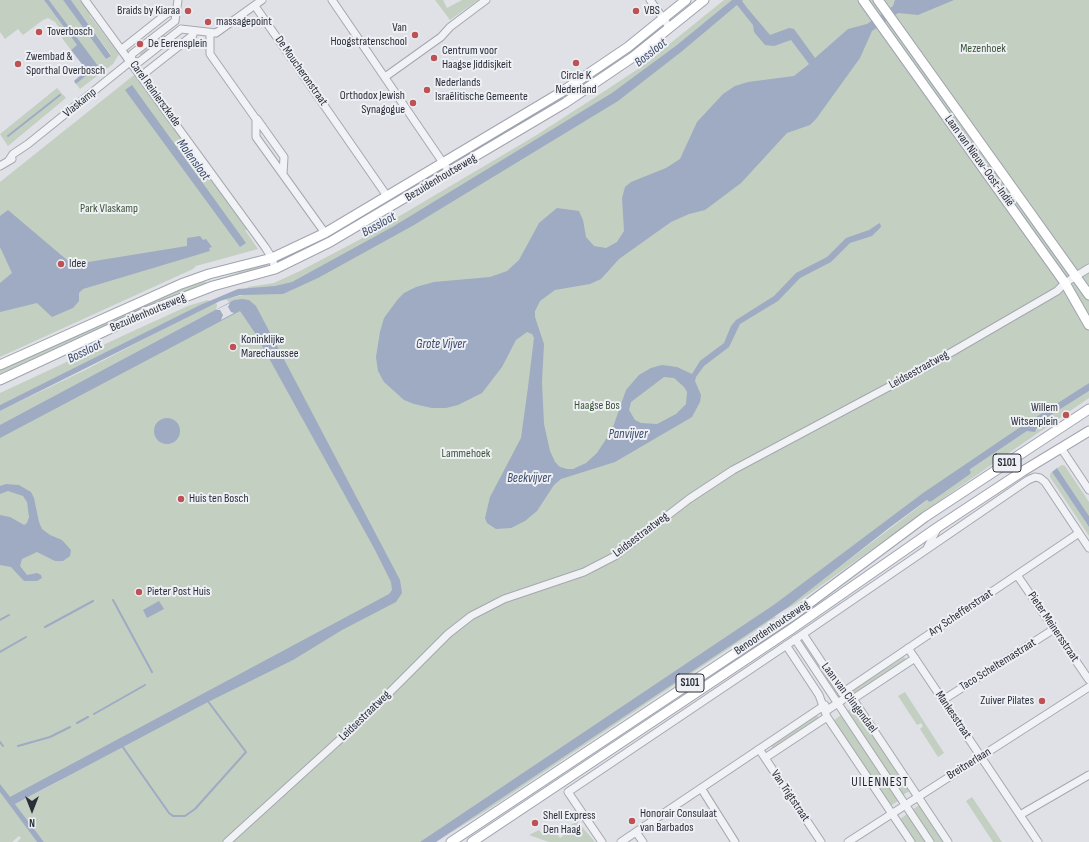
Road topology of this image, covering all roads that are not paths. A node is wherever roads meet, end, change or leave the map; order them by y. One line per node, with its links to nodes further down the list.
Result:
1 (85, 0): 19 (street, Carel Reinierszkade)
2 (178, 0): 12 (street)
3 (262, 0): 11 (street)
4 (332, 0): 22 (street)
5 (486, 0): 22 (street)
6 (650, 0): 13 (street)
7 (686, 0): 13 (main road, Bezuidenhoutseweg)
8 (704, 0): 15 (main road, Bezuidenhoutseweg)
9 (863, 0): 34 (main road, Laan van Nieuw-Oost-Indië)
10 (880, 2): 33 (main road, Laan van Nieuw-Oost-Indië)
11 (255, 6): 18 (street); 28 (street, De Moucheronstraat)
12 (177, 12): 14 (street); 19 (street)
13 (664, 19): 15 (street); 24 (main road, Bezuidenhoutseweg)
14 (175, 21): 16 (street); 20 (street)
15 (670, 28): 26 (main road, Bezuidenhoutseweg)
16 (181, 29): 17 (street); 20 (street)
17 (193, 31): 18 (street); 21 (street)
18 (210, 34): 23 (street)
19 (122, 49): 20 (street, Carel Reinierszkade)
20 (131, 61): 21 (street, Carel Reinierszkade); 25 (street, Vlaskamp)
21 (141, 76): 30 (street, Carel Reinierszkade)
22 (385, 77): 24 (street)
23 (256, 119): 27 (street); 27 (street)
24 (444, 163): 26 (street); 28 (main road, Bezuidenhoutseweg)
25 (0, 166)
26 (450, 173): 31 (main road, Bezuidenhoutseweg)
27 (283, 174): 29 (street)
28 (387, 196): 29 (main road, Bezuidenhoutseweg)
29 (325, 233): 30 (main road, Bezuidenhoutseweg)
30 (272, 258): 31 (street, Carel Reinierszkade); 37 (main road, Bezuidenhoutseweg)
31 (275, 268): 38 (main road, Bezuidenhoutseweg)
32 (1089, 268): 33 (street, Leidsestraatweg)
33 (1076, 276): 34 (street, Leidsestraatweg); 35 (main road, Laan van Nieuw-Oost-Indië)
34 (1065, 283): 36 (main road, Laan van Nieuw-Oost-Indië); 70 (street, Leidsestraatweg)
35 (1089, 295)
36 (1089, 325)
37 (0, 365)
38 (0, 380)
39 (1089, 409): 71 (main road, Benoordenhoutseweg / S101)
40 (1089, 431): 41 (main road, Benoordenhoutseweg / S101)
41 (1061, 448): 42 (street); 43 (main road, Benoordenhoutseweg / S101)
42 (1089, 490)
43 (938, 527): 46 (street, Benoordenhoutseweg); 72 (main road, Benoordenhoutseweg / S101)
44 (1079, 533): 45 (street); 46 (street, Benoordenhoutseweg); 47 (street, Ary Schefferstraat)
45 (1089, 548)
46 (924, 552): 49 (street, Benoordenhoutseweg)
47 (1017, 575): 48 (street, Pieter Meinersstraat); 52 (street, Ary Schefferstraat)
48 (1054, 629): 54 (street, Pieter Meinersstraat); 57 (street, Taco Scheltemastraat)
49 (803, 634): 50 (street, Benoordenhoutseweg); 56 (street, Laan van Clingendael)
50 (795, 639): 51 (street, Benoordenhoutseweg); 58 (street, Laan van Clingendael)
51 (786, 645): 59 (street, Laan van Clingendael); 73 (street, Benoordenhoutseweg)
52 (908, 648): 53 (street, Mankesstraat); 56 (street, Ary Schefferstraat)
53 (915, 658): 56 (street, Ary Schefferstraat); 57 (street, Mankesstraat)
54 (1089, 680)
55 (1089, 687): 61 (street, Breitnerlaan)
56 (848, 696): 58 (street, Ary Schefferstraat); 65 (street, Laan van Clingendael)
57 (943, 700): 61 (street, Mankesstraat)
58 (838, 703): 59 (street, Ary Schefferstraat); 66 (street, Laan van Clingendael)
59 (826, 711): 60 (street, Ary Schefferstraat); 62 (street, Ary Schefferstraat); 67 (street, Laan van Clingendael)
60 (759, 749): 62 (street, Van Trigtstraat); 64 (street, Ary Schefferstraat)
61 (981, 756): 65 (street, Breitnerlaan); 68 (street, Mankesstraat)
62 (765, 758): 77 (street, Van Trigtstraat)
63 (1089, 775): 68 (street)
64 (701, 788): 69 (street, Ary Schefferstraat); 76 (street)
65 (918, 797): 66 (street, Breitnerlaan); 81 (street, Laan van Clingendael)
66 (906, 805): 67 (street, Breitnerlaan); 80 (street, Laan van Clingendael)
67 (892, 814): 78 (street, Breitnerlaan); 79 (street, Laan van Clingendael)
68 (1020, 814): 82 (street, Mankesstraat)
69 (636, 832): 74 (street, Ary Schefferstraat); 75 (street)
70 (227, 842)
71 (451, 842)
72 (472, 842)
73 (602, 842)
74 (621, 842)
75 (642, 842)
76 (736, 842)
77 (821, 842)
78 (848, 842)
79 (911, 842)
80 (930, 842)
81 (948, 842)
82 (1038, 842)

